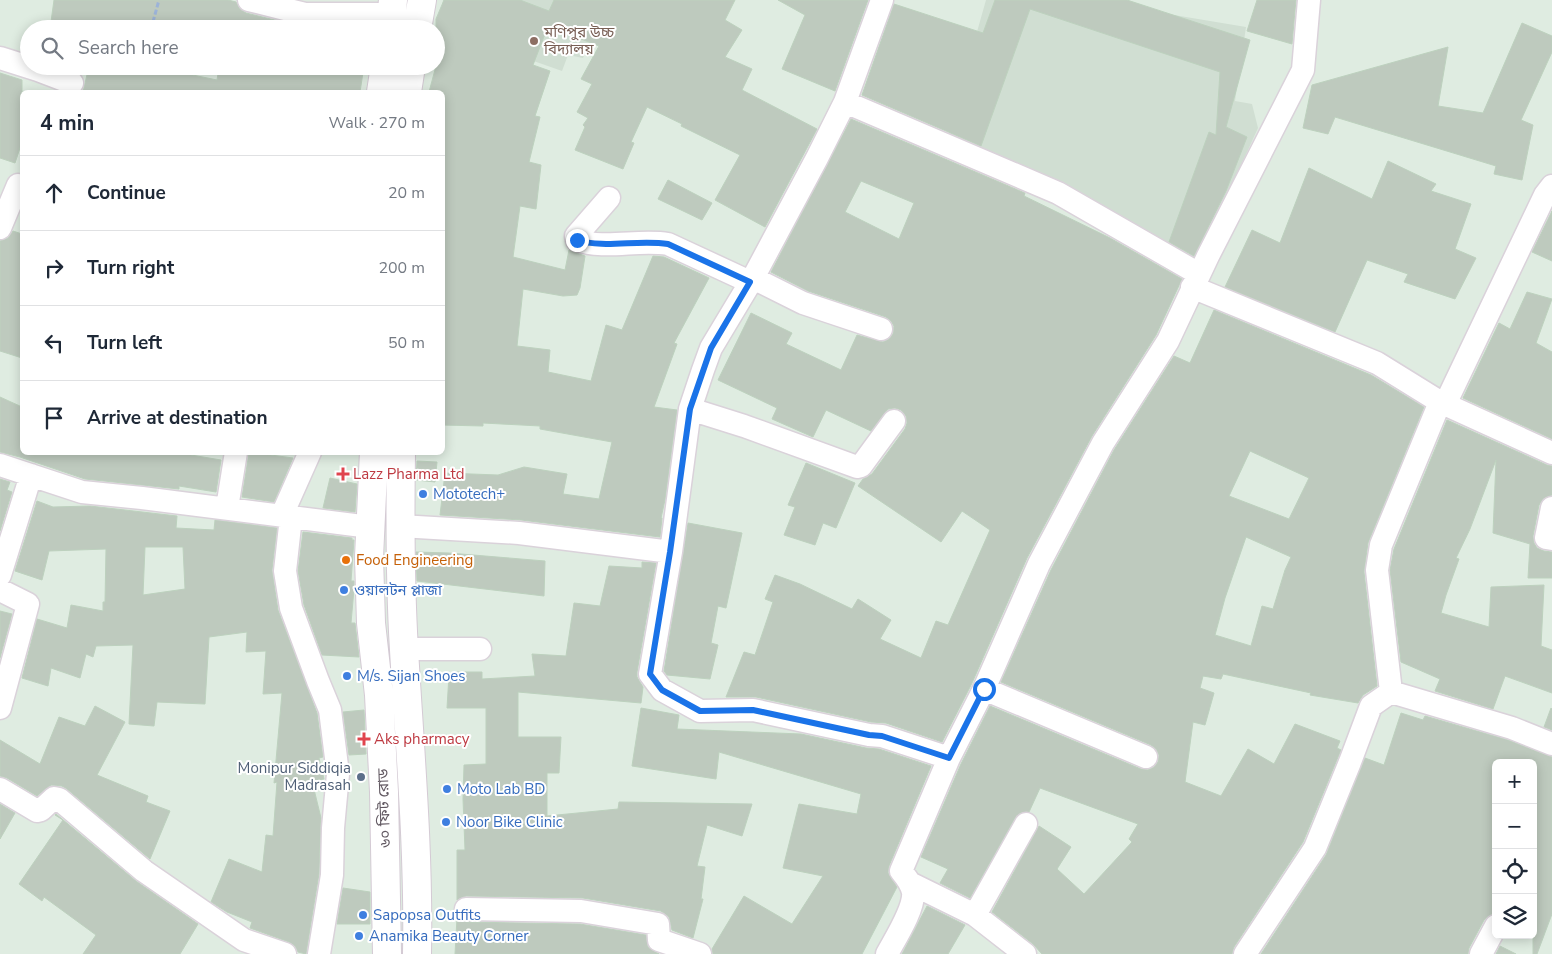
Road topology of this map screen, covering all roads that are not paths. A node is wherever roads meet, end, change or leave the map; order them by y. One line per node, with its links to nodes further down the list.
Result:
1 (249, 0): 5 (street)
2 (422, 0): 6 (street)
3 (882, 0): 15 (street)
4 (1309, 0): 21 (street)
5 (391, 14)
6 (419, 20)
7 (0, 58): 8 (street)
8 (20, 64)
9 (51, 75): 12 (street)
10 (384, 75): 13 (street)
11 (410, 75): 14 (street)
12 (72, 83)
13 (381, 90)
14 (407, 90)
15 (845, 102): 20 (street); 21 (street)
16 (18, 185): 19 (street)
17 (1552, 186): 23 (street)
18 (609, 198): 20 (street)
19 (0, 228)
20 (751, 280): 22 (street); 24 (street)
21 (1195, 281): 23 (street); 44 (street)
22 (881, 329)
23 (1440, 402): 26 (street); 45 (street)
24 (690, 409): 25 (street); 39 (street)
25 (894, 421)
26 (1552, 453)
27 (236, 455): 33 (street)
28 (309, 455): 35 (street)
29 (374, 455): 37 (street, ৬০ ফিট রোড)
30 (402, 455): 36 (street, ৬০ ফিট রোড)
31 (0, 465): 32 (street)
32 (31, 476): 33 (street); 40 (street)
33 (227, 508): 35 (street)
34 (1552, 508): 38 (street)
35 (286, 516): 37 (street); 57 (street)
36 (400, 526): 39 (street); 42 (street, ৬০ ফিট রোড)
37 (370, 527): 58 (street, ৬০ ফিট রোড)
38 (1552, 538)
39 (670, 552): 49 (street)
40 (0, 575)
41 (0, 590): 46 (street)
42 (404, 649): 43 (street); 59 (street, ৬০ ফিট রোড)
43 (480, 649)
44 (984, 689): 48 (street); 49 (street)
45 (1391, 692): 47 (street); 63 (street)
46 (0, 708)
47 (1552, 744)
48 (1146, 757)
49 (949, 758): 52 (street)
50 (0, 789): 56 (street)
51 (1026, 824): 54 (street)
52 (910, 883): 54 (street); 61 (street)
53 (466, 910): 60 (street)
54 (975, 915): 62 (street)
55 (1492, 933): 64 (street)
56 (285, 954)
57 (319, 954)
58 (387, 954)
59 (417, 954)
60 (700, 954)
61 (887, 954)
62 (1025, 954)
63 (1245, 954)
64 (1481, 954)

